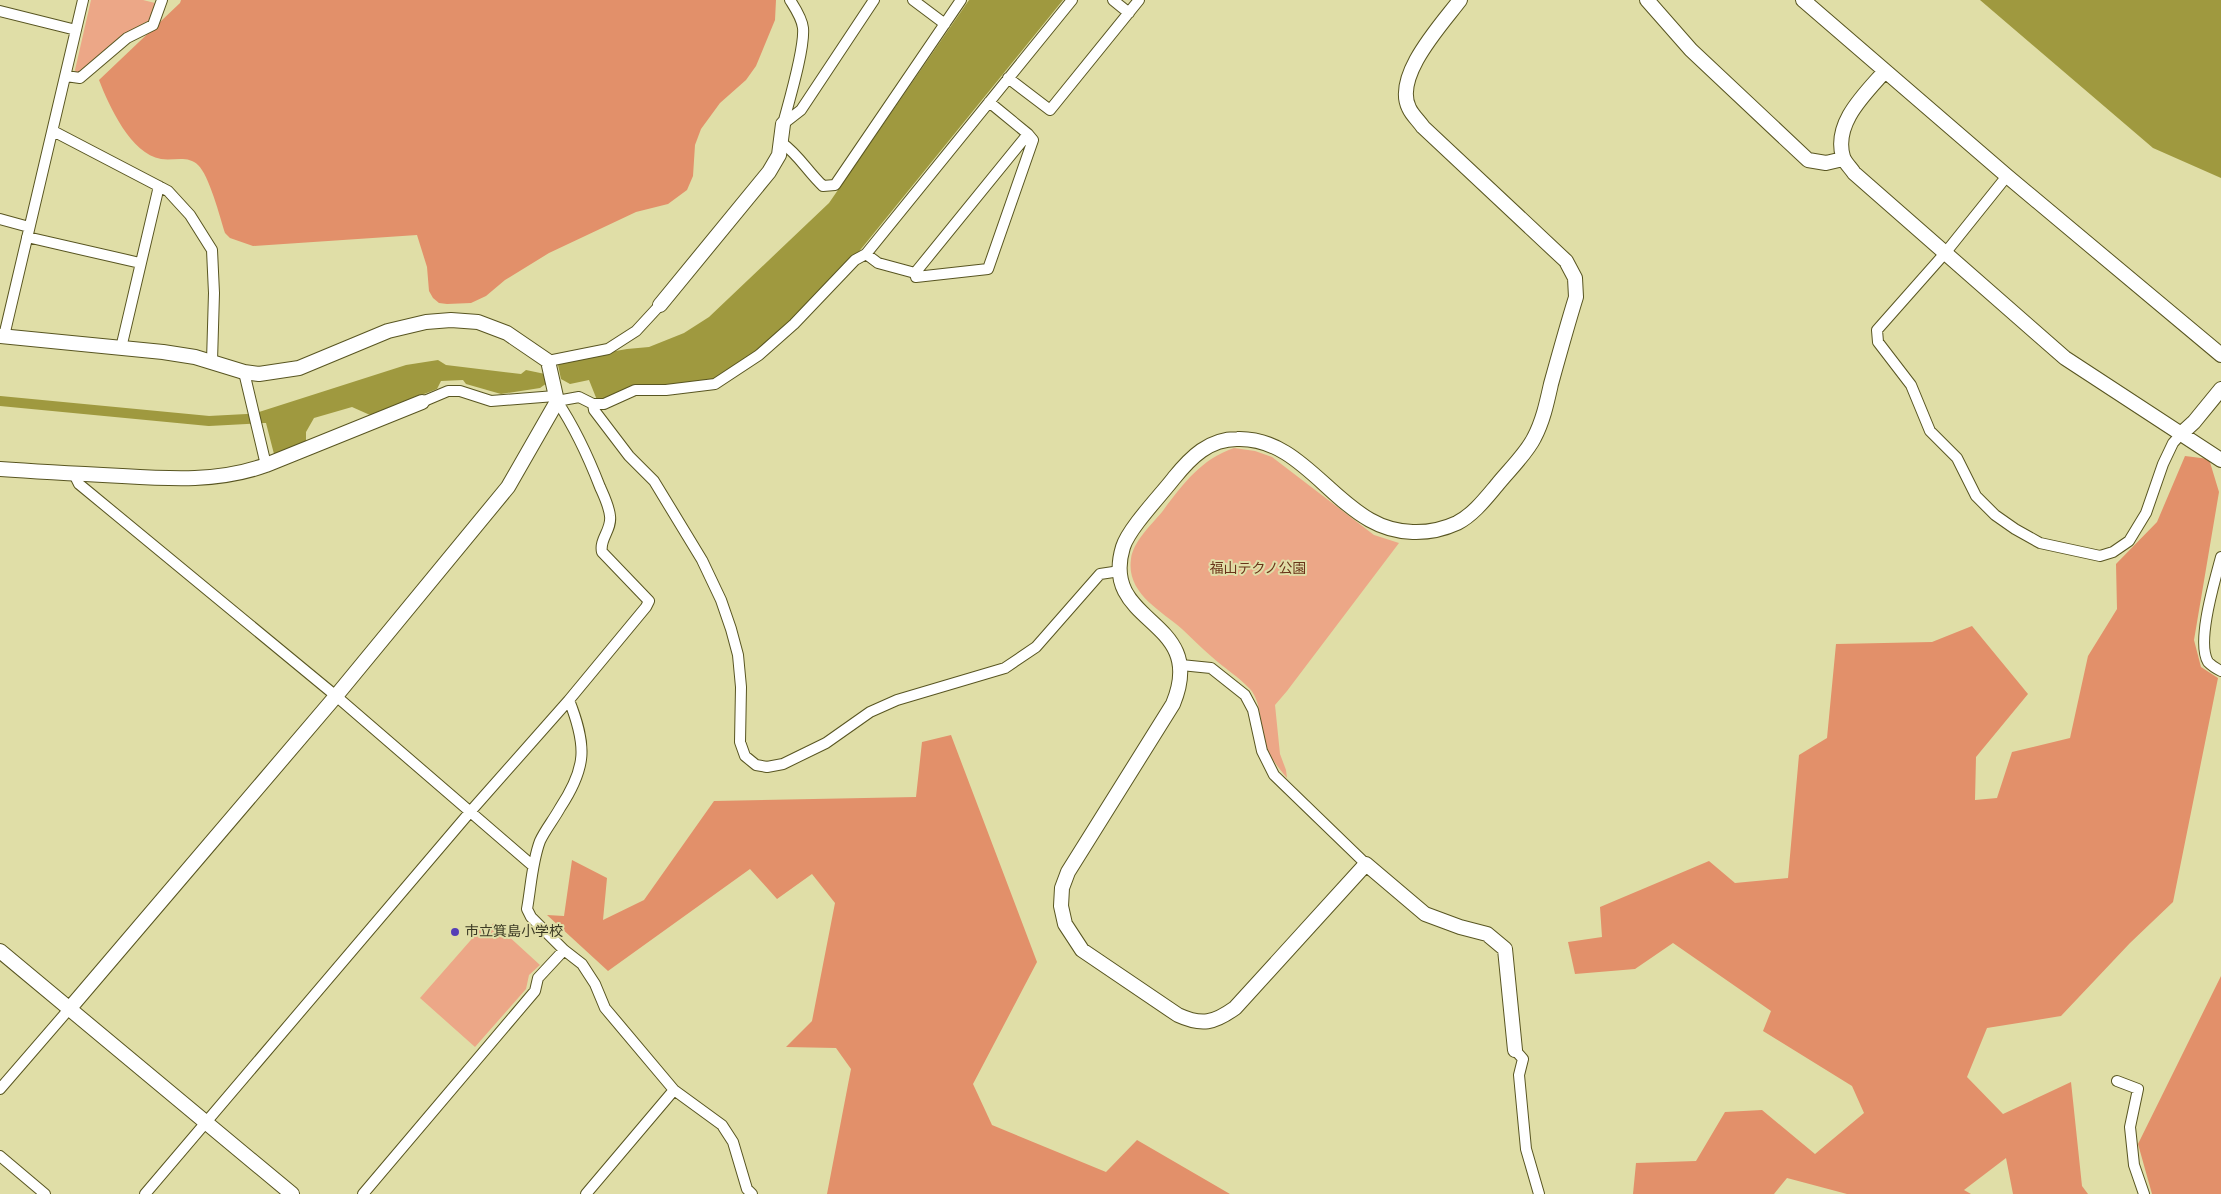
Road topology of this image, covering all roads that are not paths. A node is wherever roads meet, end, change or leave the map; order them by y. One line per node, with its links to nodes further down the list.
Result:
1 (83, 0): 16 (street)
2 (162, 0): 18 (street)
3 (790, 0): 21 (street)
4 (874, 0): 21 (street)
5 (913, 0): 15 (street)
6 (961, 0): 15 (street)
7 (1072, 0): 19 (street)
8 (1113, 0): 14 (street)
9 (1139, 0): 14 (street)
10 (1460, 0): 51 (street)
11 (1647, 0): 25 (street)
12 (1803, 0): 17 (street)
13 (0, 11): 16 (street)
14 (1129, 13): 19 (street)
15 (945, 24): 24 (street)
16 (76, 30): 18 (street)
17 (1885, 71): 25 (street); 26 (street)
18 (66, 76): 22 (street)
19 (1008, 78): 20 (street)
20 (989, 102): 23 (street); 31 (street)
21 (784, 124): 24 (street)
22 (54, 131): 27 (street); 29 (street)
23 (1028, 134): 33 (street); 33 (street)
24 (782, 143): 34 (street)
25 (1843, 159): 30 (street)
26 (2007, 176): 30 (street); 37 (street)
27 (159, 186): 32 (street); 38 (street)
28 (0, 219): 29 (street)
29 (28, 232): 32 (street); 35 (street)
30 (1946, 252): 45 (street); 45 (street)
31 (866, 254): 33 (street); 44 (street)
32 (140, 263): 36 (street)
33 (915, 273)
34 (660, 305): 39 (street)
35 (2, 336): 36 (street)
36 (121, 348): 38 (street)
37 (2221, 355)
38 (212, 361): 40 (street)
39 (548, 361): 40 (street); 42 (street)
40 (244, 372): 47 (street)
41 (2221, 389): 45 (street)
42 (556, 398): 43 (street); 44 (street); 54 (street); 55 (street)
43 (422, 402): 47 (street)
44 (593, 404): 51 (street)
45 (2182, 432): 46 (street)
46 (2221, 460)
47 (266, 465): 49 (street)
48 (0, 469): 49 (street)
49 (74, 474): 54 (street)
50 (2220, 562): 53 (street)
51 (1120, 571): 52 (street)
52 (1181, 666): 57 (street); 57 (street)
53 (2221, 671)
54 (336, 696): 56 (street); 61 (street)
55 (569, 700): 56 (street); 58 (street)
56 (470, 812): 58 (street); 66 (street)
57 (1366, 864): 62 (street)
58 (533, 866): 59 (street)
59 (564, 950): 65 (street); 71 (street)
60 (0, 951): 61 (street)
61 (70, 1008): 64 (street); 66 (street)
62 (1515, 1050): 74 (street)
63 (2117, 1081): 75 (street)
64 (0, 1089)
65 (674, 1090): 72 (street); 73 (street)
66 (206, 1121): 69 (street); 70 (street)
67 (0, 1156): 68 (street)
68 (45, 1194)
69 (145, 1194)
70 (292, 1194)
71 (363, 1194)
72 (586, 1194)
73 (752, 1194)
74 (1539, 1194)
75 (2144, 1194)

